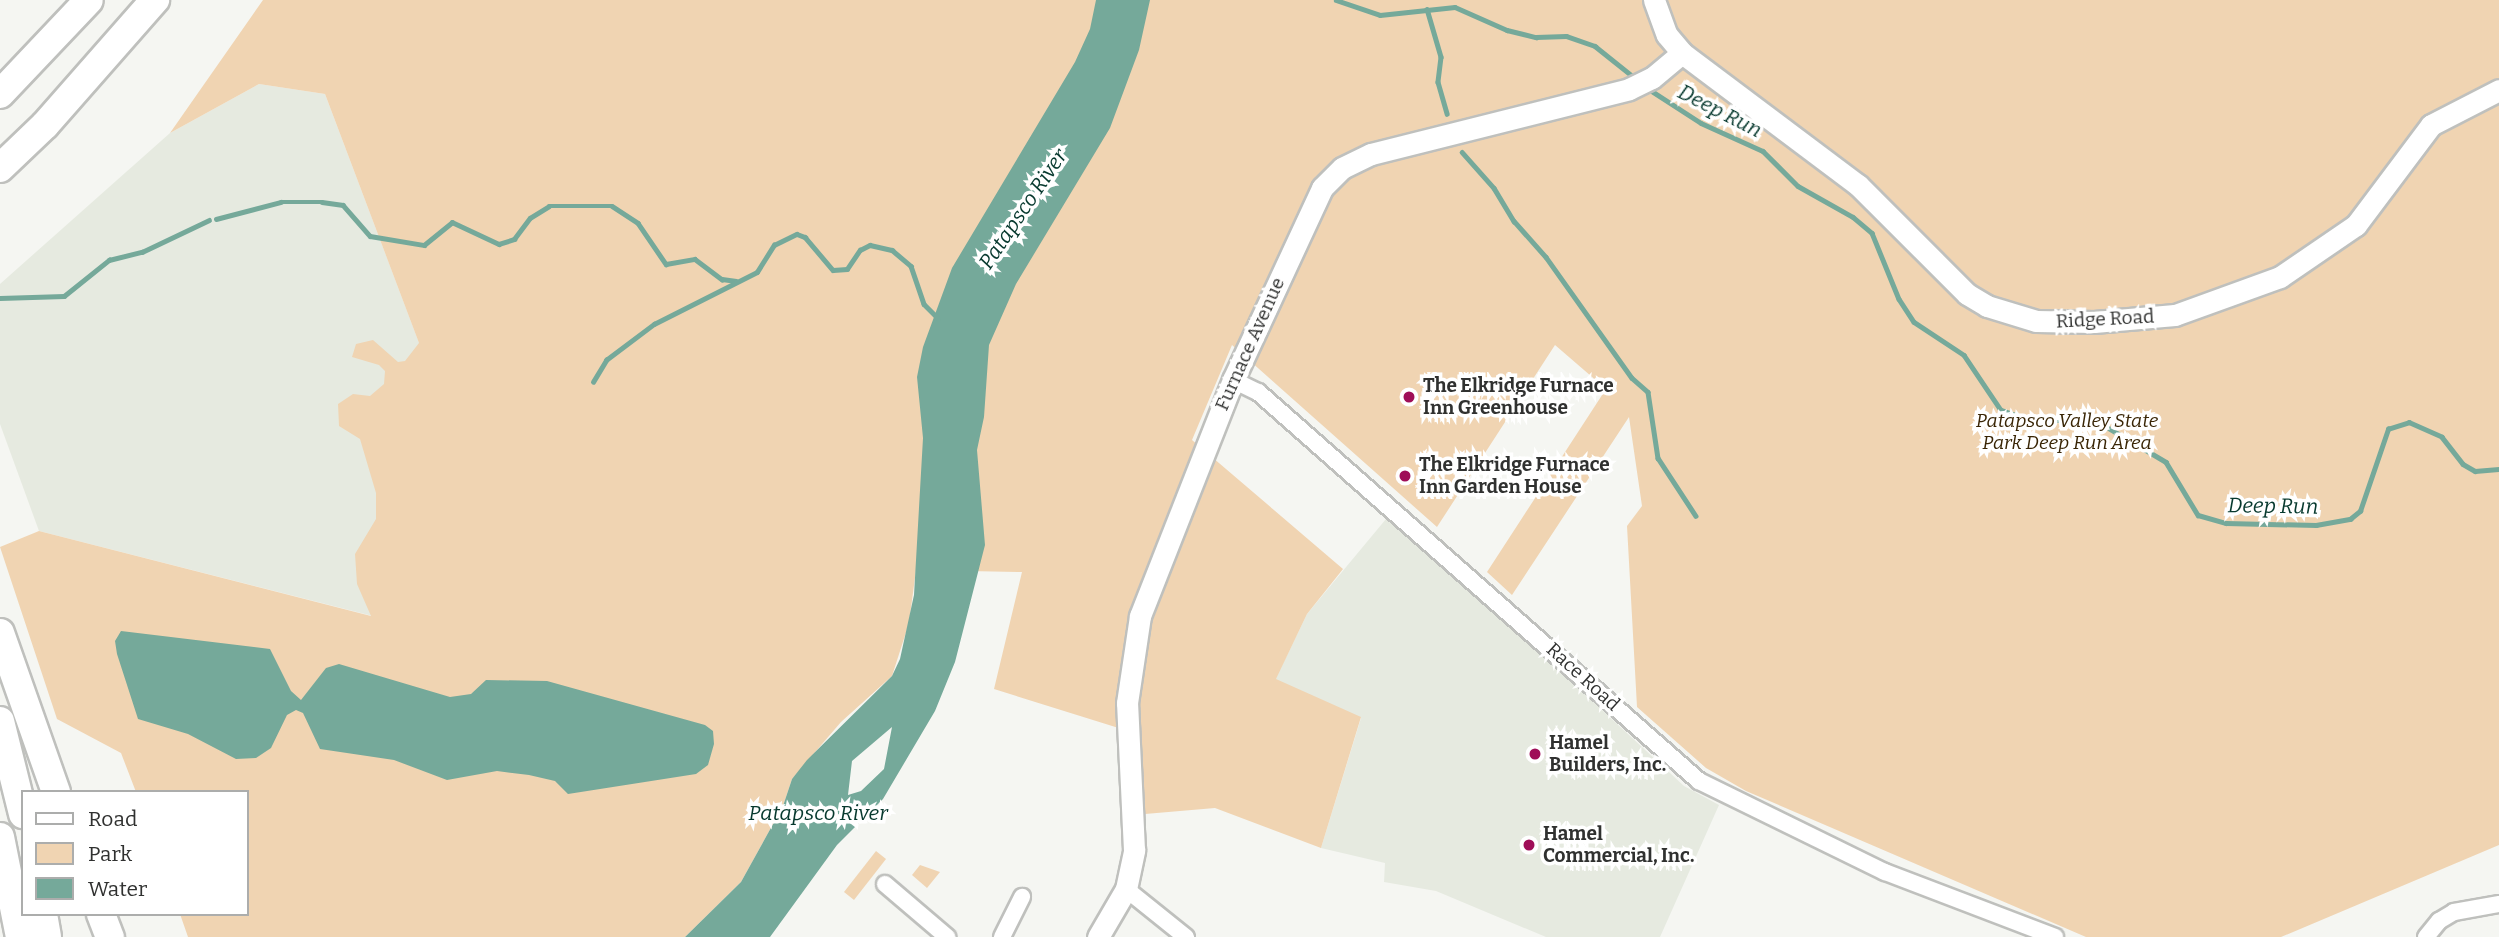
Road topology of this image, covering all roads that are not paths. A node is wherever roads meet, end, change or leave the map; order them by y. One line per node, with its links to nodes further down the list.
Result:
1 (89, 0): 6 (highway)
2 (155, 0): 7 (highway)
3 (1654, 0): 4 (street)
4 (1682, 53): 5 (street, Ridge Road); 8 (street, Furnace Avenue)
5 (2499, 90)
6 (0, 94)
7 (0, 168)
8 (1233, 380): 15 (street, Furnace Avenue); 27 (street, Race Road)
9 (0, 633): 11 (highway)
10 (0, 721): 12 (highway)
11 (55, 790)
12 (21, 806)
13 (0, 837): 20 (highway)
14 (885, 884): 23 (street)
15 (1126, 889): 25 (street, Furnace Avenue); 26 (street)
16 (1022, 897): 24 (street)
17 (2499, 904): 28 (street)
18 (43, 916): 21 (highway)
19 (102, 916): 22 (highway)
20 (20, 937)
21 (47, 937)
22 (110, 937)
23 (947, 937)
24 (1002, 937)
25 (1098, 937)
26 (1186, 937)
27 (2054, 937)
28 (2426, 937)

